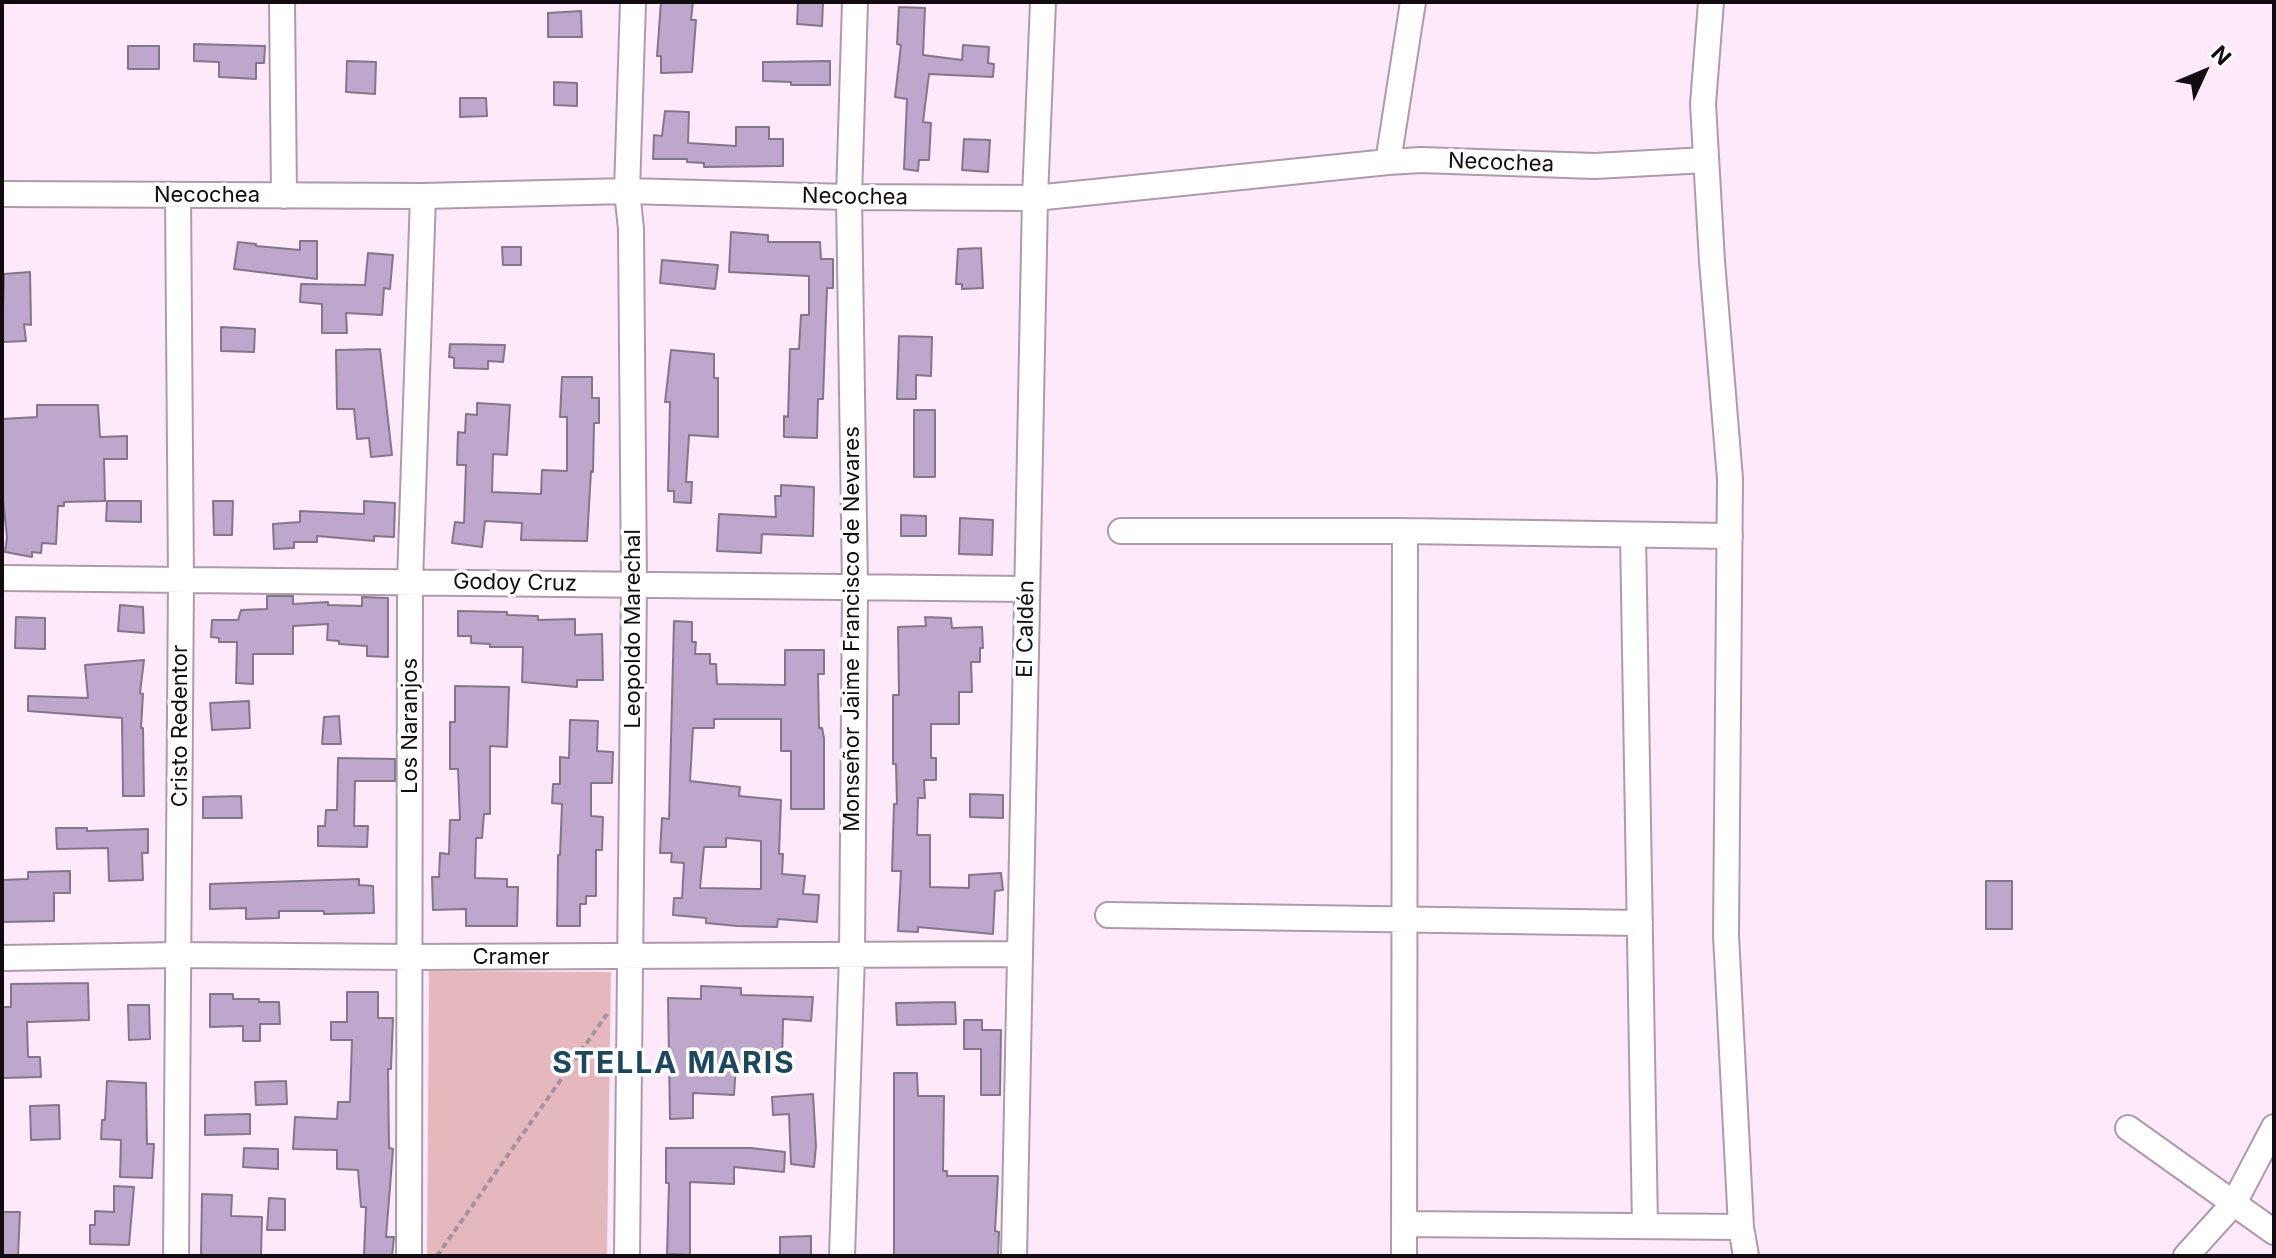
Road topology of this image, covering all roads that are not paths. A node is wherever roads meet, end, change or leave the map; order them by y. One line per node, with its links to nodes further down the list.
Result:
1 (282, 2): 12 (street)
2 (633, 2): 9 (street, Leopoldo Marechal)
3 (855, 2): 14 (street, Monseñor Jaime Francisco de Nevares)
4 (1043, 2): 15 (street, El Caldén)
5 (1413, 2): 8 (street)
6 (1711, 2): 7 (street)
7 (1706, 160): 8 (street, Necochea); 19 (street)
8 (1388, 162): 15 (street, Necochea)
9 (627, 191): 13 (street, Necochea); 14 (street, Necochea); 23 (street, Leopoldo Marechal)
10 (2, 194): 11 (street, Necochea)
11 (178, 195): 12 (street, Necochea); 21 (street, Cristo Redentor)
12 (284, 196): 13 (street, Necochea)
13 (423, 196): 22 (street, Los Naranjos)
14 (849, 197): 15 (street, Necochea); 24 (street, Monseñor Jaime Francisco de Nevares)
15 (1035, 198): 25 (street, El Caldén)
16 (1121, 531): 17 (street)
17 (1405, 531): 18 (street); 27 (street)
18 (1633, 535): 19 (street); 28 (street)
19 (1730, 536): 40 (street)
20 (2, 578): 21 (street, Godoy Cruz)
21 (181, 580): 22 (street, Godoy Cruz); 30 (street, Cristo Redentor)
22 (410, 582): 23 (street, Godoy Cruz); 33 (street, Los Naranjos)
23 (634, 585): 24 (street, Godoy Cruz); 32 (street, Leopoldo Marechal)
24 (855, 587): 25 (street, Godoy Cruz); 31 (street, Monseñor Jaime Francisco de Nevares)
25 (1027, 589): 29 (street, El Caldén)
26 (1108, 915): 27 (street)
27 (1404, 921): 28 (street); 38 (street)
28 (1640, 923): 39 (street)
29 (1020, 954): 31 (street, Cramer); 46 (street, El Caldén)
30 (178, 955): 33 (street, Cramer); 34 (street, Cramer); 42 (street, Cristo Redentor)
31 (852, 955): 32 (street, Cramer); 45 (street, Monseñor Jaime Francisco de Nevares)
32 (632, 956): 33 (street, Cramer); 44 (street, Leopoldo Marechal)
33 (411, 957): 43 (street, Los Naranjos)
34 (2, 958)
35 (2274, 1127): 37 (street)
36 (2128, 1128): 37 (street)
37 (2234, 1203): 41 (street); 49 (street)
38 (1404, 1224): 39 (street); 47 (street)
39 (1645, 1226): 40 (street)
40 (1741, 1227): 48 (street)
41 (2274, 1232)
42 (176, 1256)
43 (409, 1256)
44 (627, 1256)
45 (842, 1256)
46 (1014, 1256)
47 (1404, 1256)
48 (1746, 1256)
49 (2186, 1256)

